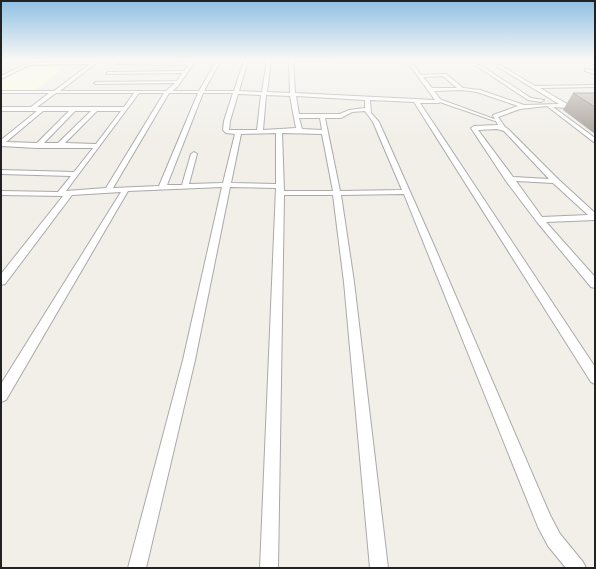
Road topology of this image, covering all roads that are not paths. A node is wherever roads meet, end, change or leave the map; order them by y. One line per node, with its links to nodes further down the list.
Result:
1 (61, 87): 17 (street)
2 (92, 87): 21 (street)
3 (172, 87): 18 (street)
4 (204, 87): 19 (street)
5 (237, 87): 20 (street)
6 (265, 87): 23 (street)
7 (291, 87): 25 (street)
8 (427, 87): 14 (street)
9 (459, 87): 13 (street)
10 (511, 87): 26 (street)
11 (535, 87): 12 (street); 26 (street)
12 (540, 87)
13 (462, 89): 14 (street); 31 (street)
14 (430, 90): 27 (street)
15 (1, 92): 16 (street)
16 (7, 92): 17 (street); 24 (street)
17 (53, 92): 21 (street); 35 (street)
18 (167, 92): 19 (street); 22 (street); 68 (street)
19 (201, 92): 20 (street); 65 (street)
20 (235, 92): 23 (street); 49 (street)
21 (84, 93): 22 (street)
22 (137, 93): 41 (street)
23 (264, 94): 25 (street); 50 (street)
24 (1, 96)
25 (292, 96): 29 (street); 44 (street)
26 (555, 99): 32 (street)
27 (438, 100): 28 (street); 46 (lane)
28 (416, 101): 29 (street); 78 (street)
29 (367, 104): 45 (street); 70 (street)
30 (548, 105): 31 (street); 32 (street); 53 (street)
31 (522, 106): 46 (street)
32 (566, 106): 33 (street)
33 (587, 107): 37 (street); 42 (street)
34 (11, 108): 35 (street); 38 (street); 43 (street)
35 (33, 108): 36 (street)
36 (43, 108): 39 (street); 54 (street)
37 (595, 108)
38 (1, 109)
39 (74, 109): 40 (street); 55 (street)
40 (96, 109): 41 (street); 56 (street)
41 (126, 109): 57 (street)
42 (595, 112)
43 (1, 116)
44 (296, 116): 45 (street); 48 (street)
45 (322, 116): 52 (street)
46 (496, 120): 47 (street)
47 (502, 128): 61 (street); 62 (street)
48 (296, 131): 51 (street); 52 (street)
49 (238, 132): 50 (street); 63 (street)
50 (260, 132): 51 (street)
51 (279, 132): 67 (street)
52 (325, 132): 71 (street)
53 (595, 140)
54 (1, 144): 55 (street)
55 (37, 146): 56 (street)
56 (59, 146): 57 (street)
57 (98, 146): 60 (street)
58 (194, 154): 64 (street)
59 (1, 172): 60 (street)
60 (76, 174): 72 (street)
61 (509, 179): 62 (street); 75 (street)
62 (554, 181): 74 (street)
63 (228, 185): 64 (street); 67 (street); 80 (street)
64 (185, 187): 65 (street)
65 (162, 188): 66 (street)
66 (126, 189): 68 (street); 79 (street)
67 (280, 189): 71 (street); 81 (street)
68 (108, 190): 73 (street)
69 (1, 192): 72 (street)
70 (407, 192): 71 (street); 83 (street)
71 (337, 193): 82 (street)
72 (60, 194): 73 (street)
73 (69, 194): 76 (street)
74 (595, 217): 75 (street)
75 (540, 220): 77 (street)
76 (1, 281)
77 (595, 284)
78 (595, 378)
79 (1, 396)
80 (137, 568)
81 (269, 568)
82 (379, 568)
83 (577, 568)

